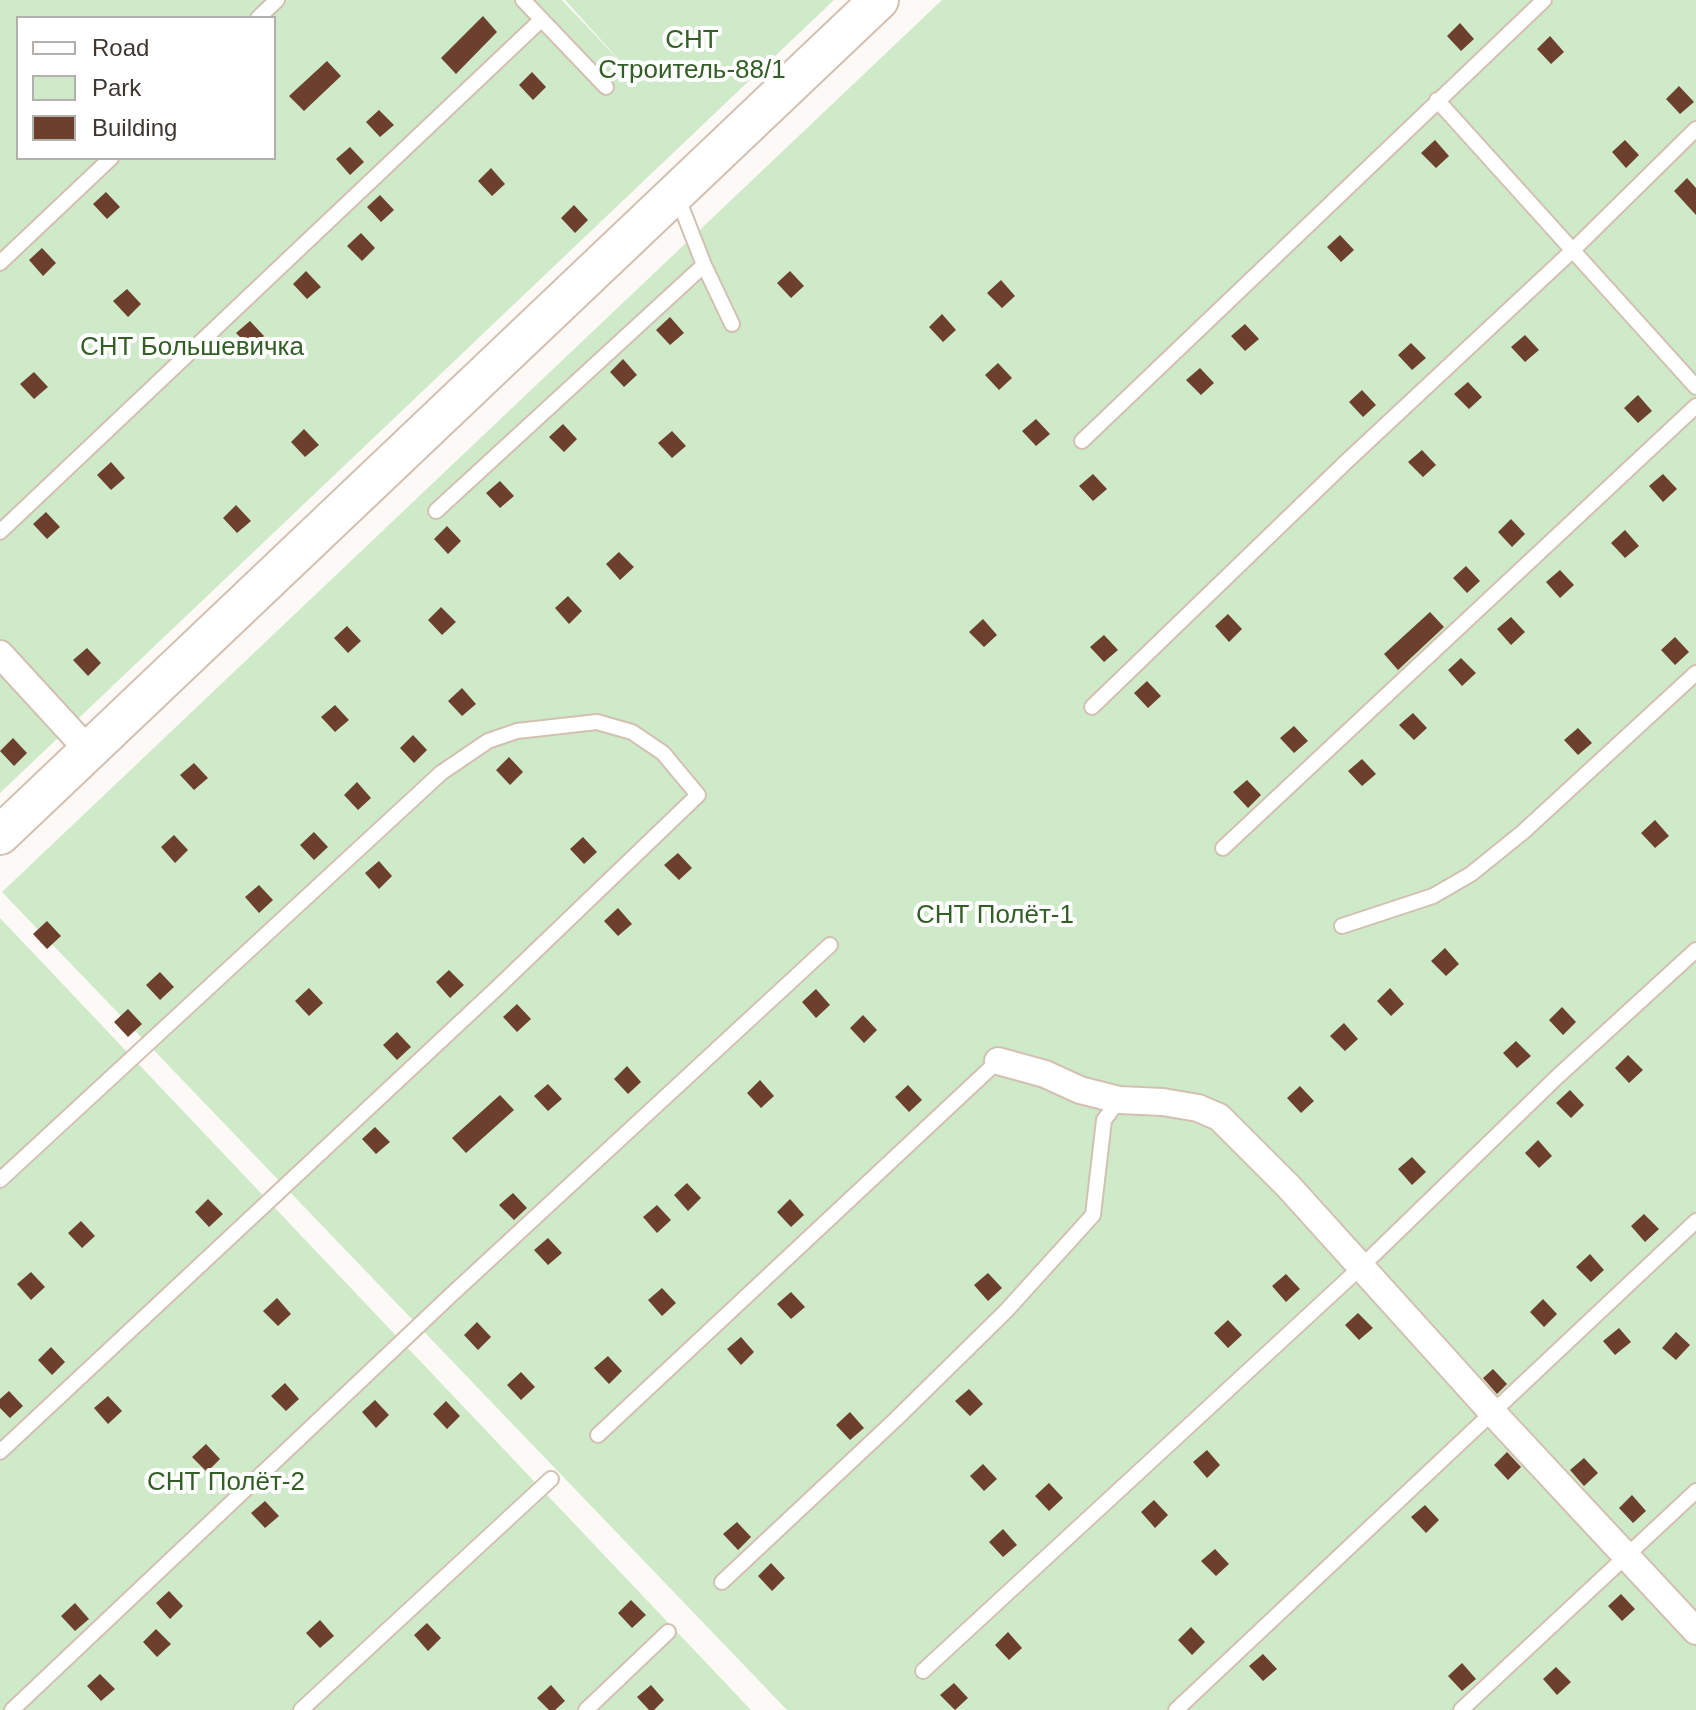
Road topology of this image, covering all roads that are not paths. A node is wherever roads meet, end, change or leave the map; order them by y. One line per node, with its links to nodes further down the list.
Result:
1 (277, 0): 5 (lane)
2 (523, 0): 6 (lane)
3 (879, 0): 11 (street)
4 (1544, 0): 8 (lane)
5 (260, 16)
6 (541, 20): 7 (lane); 20 (lane)
7 (606, 87)
8 (1437, 100): 12 (lane); 18 (lane)
9 (1696, 129): 12 (lane)
10 (109, 160): 13 (lane)
11 (675, 192): 14 (lane); 24 (street)
12 (1572, 251): 16 (lane); 23 (lane)
13 (0, 263)
14 (704, 265): 15 (lane); 19 (lane)
15 (732, 324)
16 (1696, 387)
17 (1696, 406): 26 (lane)
18 (1082, 441)
19 (436, 511)
20 (0, 532)
21 (0, 654): 24 (street)
22 (1696, 673): 27 (lane)
23 (1092, 707)
24 (89, 751): 25 (street)
25 (0, 835)
26 (1223, 848)
27 (1342, 926)
28 (830, 945): 45 (lane)
29 (1696, 950): 34 (lane)
30 (998, 1061): 31 (street); 36 (lane)
31 (1119, 1100): 34 (street); 41 (lane)
32 (0, 1180): 37 (lane)
33 (1696, 1221): 35 (lane)
34 (1361, 1267): 35 (street); 44 (lane)
35 (1493, 1413): 40 (street); 48 (lane)
36 (598, 1435)
37 (0, 1452)
38 (551, 1479): 46 (lane)
39 (1696, 1491): 40 (lane)
40 (1627, 1556): 42 (street); 49 (lane)
41 (722, 1582)
42 (1696, 1631)
43 (668, 1632): 47 (lane)
44 (923, 1671)
45 (12, 1710)
46 (301, 1710)
47 (586, 1710)
48 (1176, 1710)
49 (1461, 1710)

